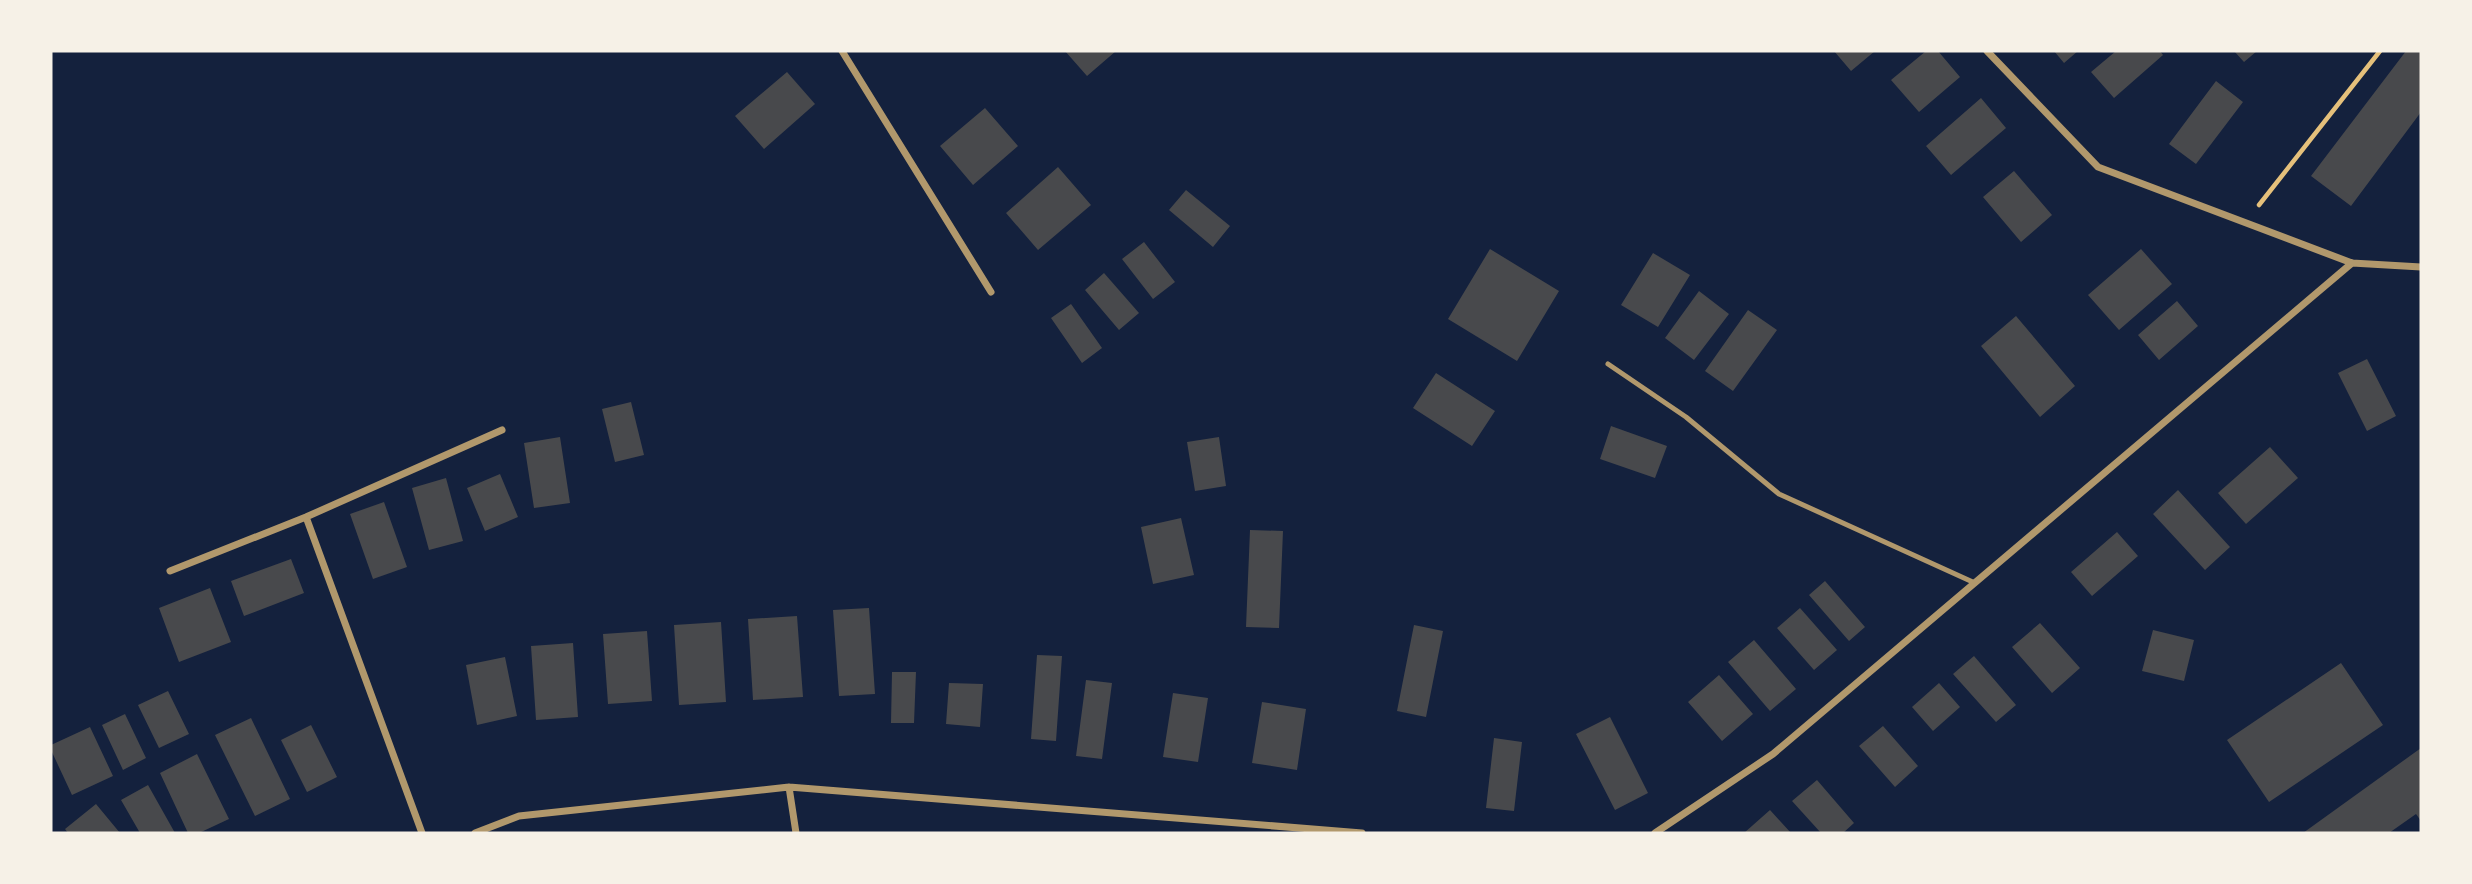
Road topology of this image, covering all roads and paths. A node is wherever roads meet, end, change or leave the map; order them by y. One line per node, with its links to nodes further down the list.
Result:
1 (842, 51): 7 (street)
2 (1987, 51): 4 (street)
3 (2380, 51): 4 (path)
4 (2246, 223): 5 (street)
5 (2352, 262): 6 (street); 12 (street)
6 (2421, 267)
7 (991, 292)
8 (1608, 364): 12 (lane)
9 (502, 430): 10 (street)
10 (306, 517): 11 (street); 14 (street)
11 (170, 571)
12 (1975, 583): 18 (street)
13 (789, 787): 15 (street); 16 (street); 17 (street)
14 (422, 833)
15 (475, 833)
16 (796, 833)
17 (1362, 833)
18 (1656, 833)

